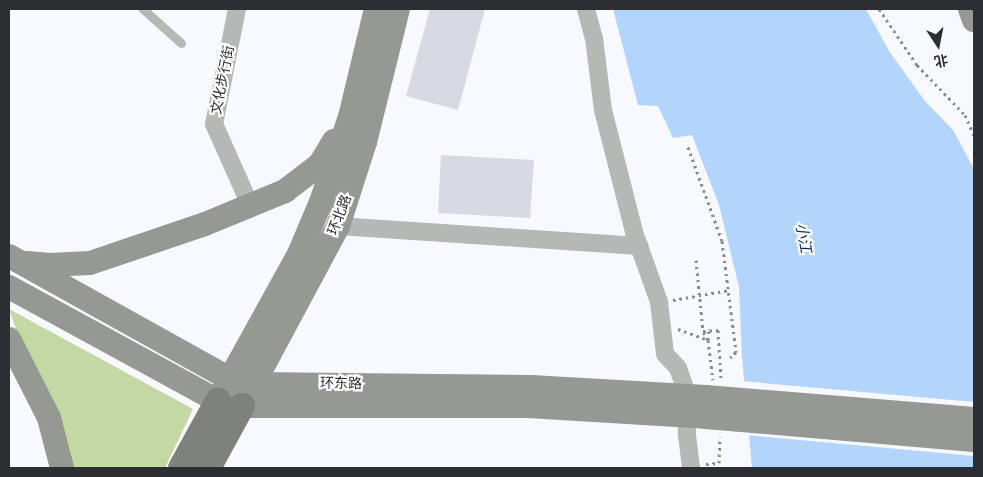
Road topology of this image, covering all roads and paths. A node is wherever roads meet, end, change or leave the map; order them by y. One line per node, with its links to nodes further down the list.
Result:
1 (143, 9): 9 (lane)
2 (237, 9): 13 (street, 文化步行街)
3 (376, 9): 10 (main road, 环北路)
4 (398, 9): 14 (main road, 环北路)
5 (586, 9): 15 (street)
6 (879, 9): 11 (path)
7 (970, 9): 8 (main road)
8 (974, 20)
9 (181, 43)
10 (350, 117): 13 (main road); 29 (main road, 环北路)
11 (974, 135)
12 (688, 147): 19 (path)
13 (250, 205): 16 (main road)
14 (338, 226): 15 (street); 28 (main road, 环北路)
15 (638, 246): 21 (street)
16 (15, 259): 29 (main road)
17 (696, 260): 20 (path)
18 (9, 287): 29 (main road)
19 (729, 290): 20 (path); 27 (path)
20 (700, 295): 21 (path); 24 (path)
21 (659, 302): 22 (street)
22 (662, 323): 26 (path); 30 (street)
23 (709, 330): 24 (path); 26 (path); 30 (path)
24 (703, 331): 26 (path)
25 (9, 339): 34 (main road)
26 (708, 340): 30 (path)
27 (730, 358)
28 (254, 384): 29 (main road, 环北路); 30 (main road, 环东路)
29 (230, 395): 30 (main road); 35 (main road); 36 (main road)
30 (706, 404): 31 (main road, bridge); 32 (main road, bridge); 33 (street); 33 (path)
31 (974, 419)
32 (974, 440)
33 (695, 467)
34 (62, 468)
35 (181, 468)
36 (208, 468)

